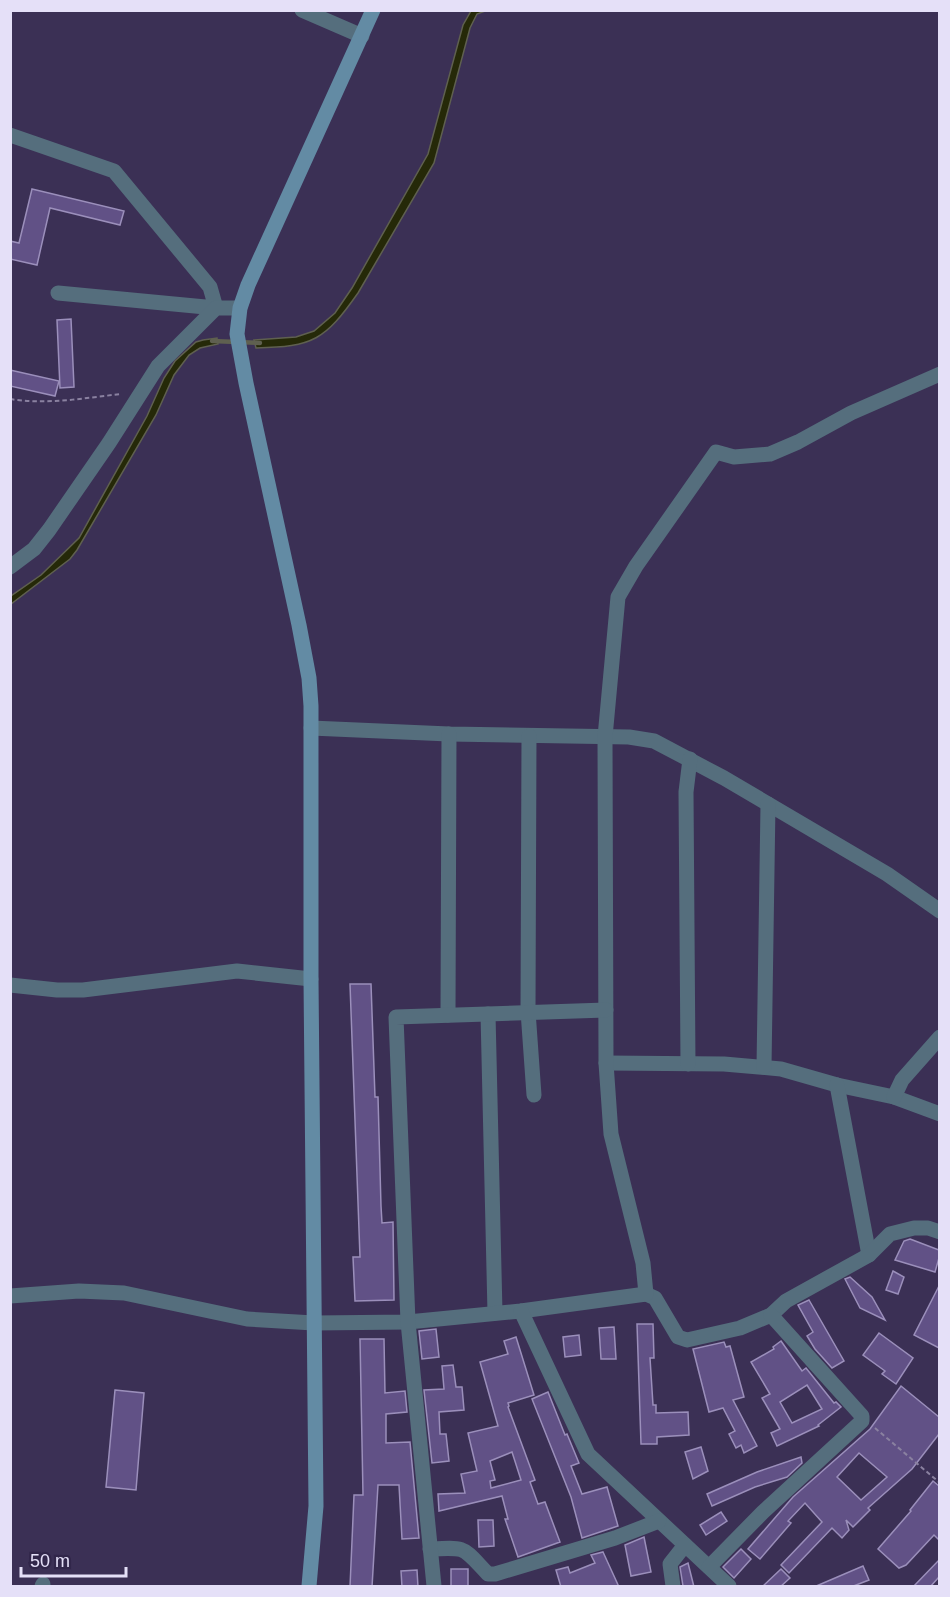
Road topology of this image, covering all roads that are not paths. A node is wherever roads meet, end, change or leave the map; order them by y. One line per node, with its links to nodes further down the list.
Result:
1 (302, 10): 3 (street)
2 (373, 10): 3 (street)
3 (362, 36): 7 (street)
4 (10, 135): 6 (street)
5 (58, 293): 6 (street)
6 (216, 308): 7 (street); 9 (street)
7 (240, 308): 10 (street)
8 (939, 374): 13 (street)
9 (10, 567)
10 (311, 728): 11 (street); 17 (street)
11 (449, 734): 12 (street); 22 (street)
12 (530, 736): 13 (street); 20 (street)
13 (606, 737): 14 (street); 19 (street)
14 (690, 759): 15 (street); 25 (street)
15 (768, 804): 16 (street); 26 (street)
16 (939, 911)
17 (311, 979): 18 (street); 39 (street)
18 (10, 985)
19 (606, 1010): 20 (street); 24 (street)
20 (528, 1011): 21 (street); 28 (street)
21 (488, 1014): 22 (street); 36 (street)
22 (448, 1015): 38 (street)
23 (939, 1037): 29 (street)
24 (606, 1063): 25 (street); 33 (street)
25 (688, 1064): 26 (street)
26 (764, 1067): 27 (street)
27 (837, 1085): 29 (street); 32 (street)
28 (534, 1095)
29 (894, 1097): 30 (street)
30 (939, 1114)
31 (939, 1232): 32 (street)
32 (869, 1255): 37 (street)
33 (646, 1294): 35 (street); 37 (street)
34 (10, 1296): 39 (street)
35 (521, 1311): 36 (street); 40 (street)
36 (495, 1313): 38 (street)
37 (771, 1315): 43 (street)
38 (408, 1322): 39 (street); 42 (street)
39 (314, 1323): 44 (street)
40 (659, 1521): 41 (street); 42 (street)
41 (685, 1545): 43 (street); 46 (street)
42 (430, 1549): 45 (street)
43 (709, 1567): 47 (street)
44 (309, 1587)
45 (434, 1587)
46 (673, 1587)
47 (729, 1587)

